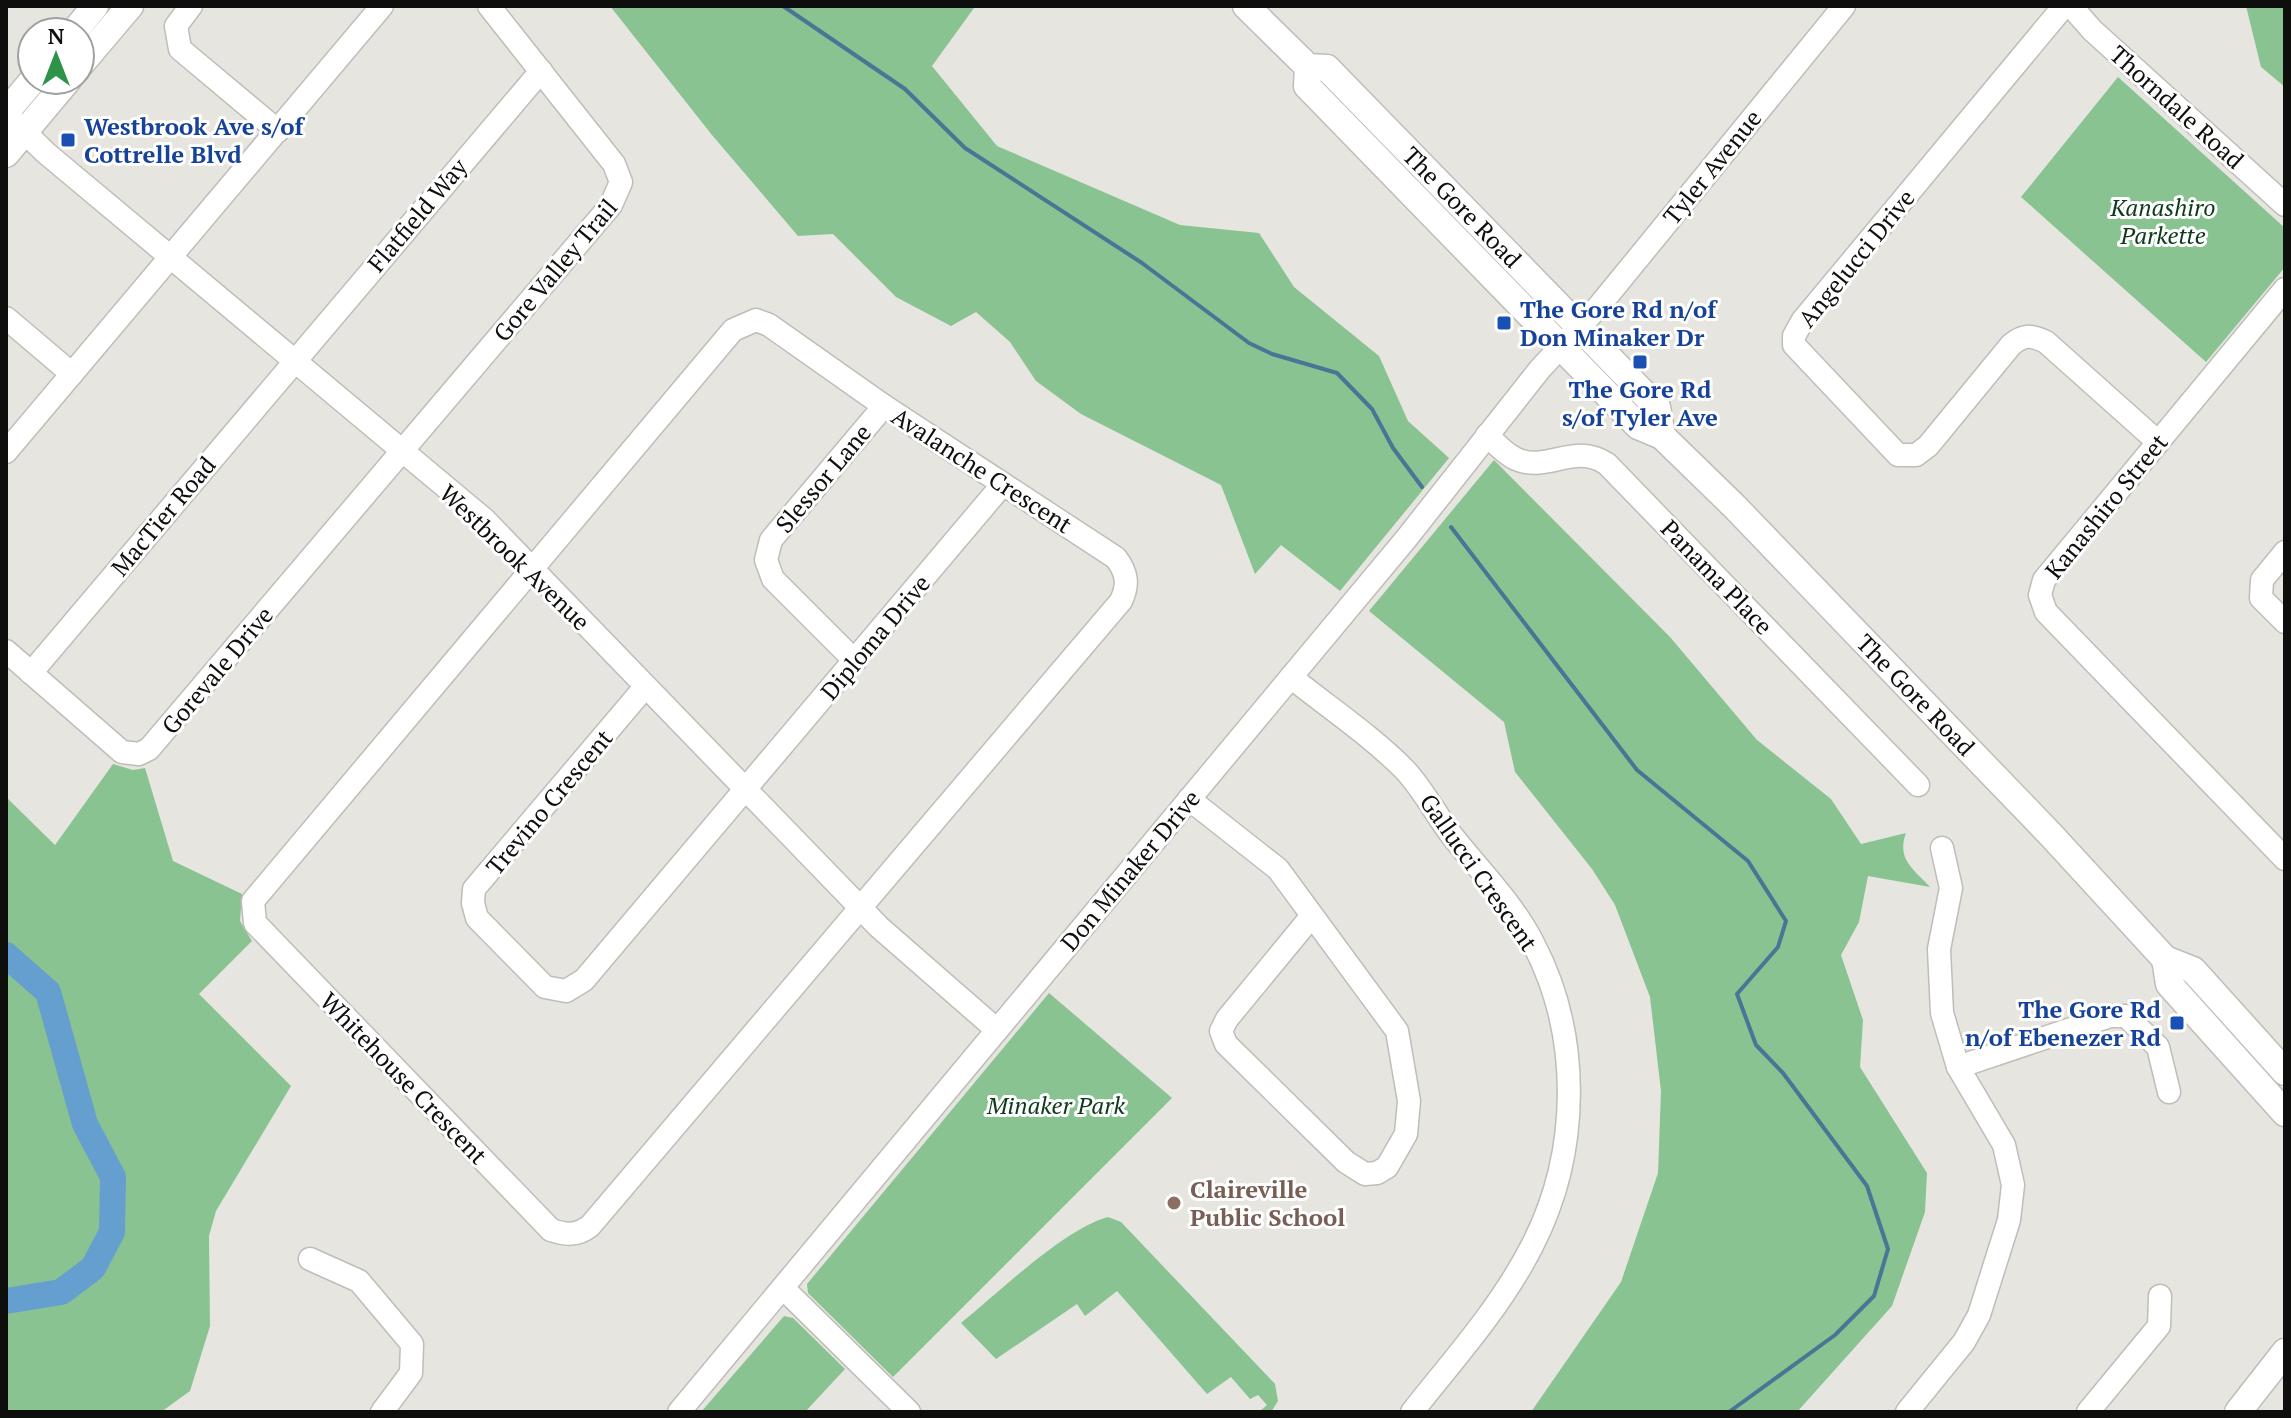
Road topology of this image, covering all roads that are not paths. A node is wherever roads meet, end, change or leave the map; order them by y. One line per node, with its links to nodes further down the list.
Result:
1 (130, 6): 9 (main road)
2 (191, 6): 15 (street)
3 (382, 6): 15 (street)
4 (489, 6): 11 (street, Gore Valley Trail)
5 (1246, 6): 10 (main road, The Gore Road)
6 (1844, 6): 21 (street, Tyler Avenue)
7 (2064, 6): 28 (street, Angelucci Drive)
8 (2071, 6): 17 (street, Thorndale Road)
9 (96, 46)
10 (1308, 67): 21 (main road, The Gore Road); 22 (main road, The Gore Road)
11 (541, 71): 23 (street, Flatfield Way); 29 (street, Gore Valley Trail)
12 (24, 96): 14 (main road)
13 (45, 96): 14 (main road)
14 (12, 119): 16 (main road); 18 (street, Westbrook Avenue)
15 (278, 131): 18 (street)
16 (6, 154)
17 (2285, 205)
18 (172, 256): 23 (street, Westbrook Avenue); 24 (street)
19 (2285, 289): 28 (street, Kanashiro Street)
20 (6, 318): 24 (street)
21 (1579, 327): 22 (street, Don Minaker Drive); 27 (main road, The Gore Road)
22 (1561, 346): 26 (street, Don Minaker Drive); 27 (main road, The Gore Road)
23 (296, 359): 29 (street, Westbrook Avenue); 37 (street, MacTier Road)
24 (72, 374): 30 (street)
25 (884, 406): 31 (street, Avalanche Crescent); 33 (street, Avalanche Crescent); 36 (street, Slessor Lane)
26 (1487, 435): 38 (street, Don Minaker Drive); 40 (street, Panama Place)
27 (1662, 436): 47 (main road, The Gore Road)
28 (2158, 442): 44 (street, Kanashiro Street)
29 (403, 451): 33 (street, Westbrook Avenue); 37 (street, Gorevale Drive)
30 (6, 452)
31 (1003, 484): 36 (street, Diploma Drive); 45 (street, Avalanche Crescent)
32 (2285, 552): 34 (street)
33 (531, 569): 39 (street, Westbrook Avenue); 45 (street, Whitehouse Crescent)
34 (2285, 622)
35 (6, 651): 37 (street, Gorevale Drive)
36 (855, 661): 41 (street, Diploma Drive)
37 (31, 673)
38 (1291, 677): 42 (street, Don Minaker Drive); 60 (street, Gallucci Crescent)
39 (645, 687): 41 (street, Westbrook Avenue); 41 (street, Trevino Crescent)
40 (1918, 785)
41 (745, 789): 45 (street, Westbrook Avenue)
42 (1189, 799): 46 (street); 48 (street, Don Minaker Drive)
43 (1942, 848): 49 (street)
44 (2285, 859)
45 (861, 907): 48 (street, Westbrook Avenue)
46 (1311, 917): 46 (street)
47 (2165, 959): 50 (main road, The Gore Road); 52 (main road, The Gore Road)
48 (997, 1030): 54 (street, Don Minaker Drive)
49 (1958, 1067): 51 (street); 61 (street)
50 (2285, 1072)
51 (2169, 1092)
52 (2285, 1113)
53 (310, 1259): 57 (street)
54 (783, 1288): 58 (street, Don Minaker Drive); 59 (street)
55 (2160, 1296): 62 (street)
56 (2285, 1352): 63 (main road)
57 (382, 1412)
58 (679, 1412)
59 (909, 1412)
60 (1412, 1412)
61 (1907, 1412)
62 (2088, 1412)
63 (2238, 1412)

